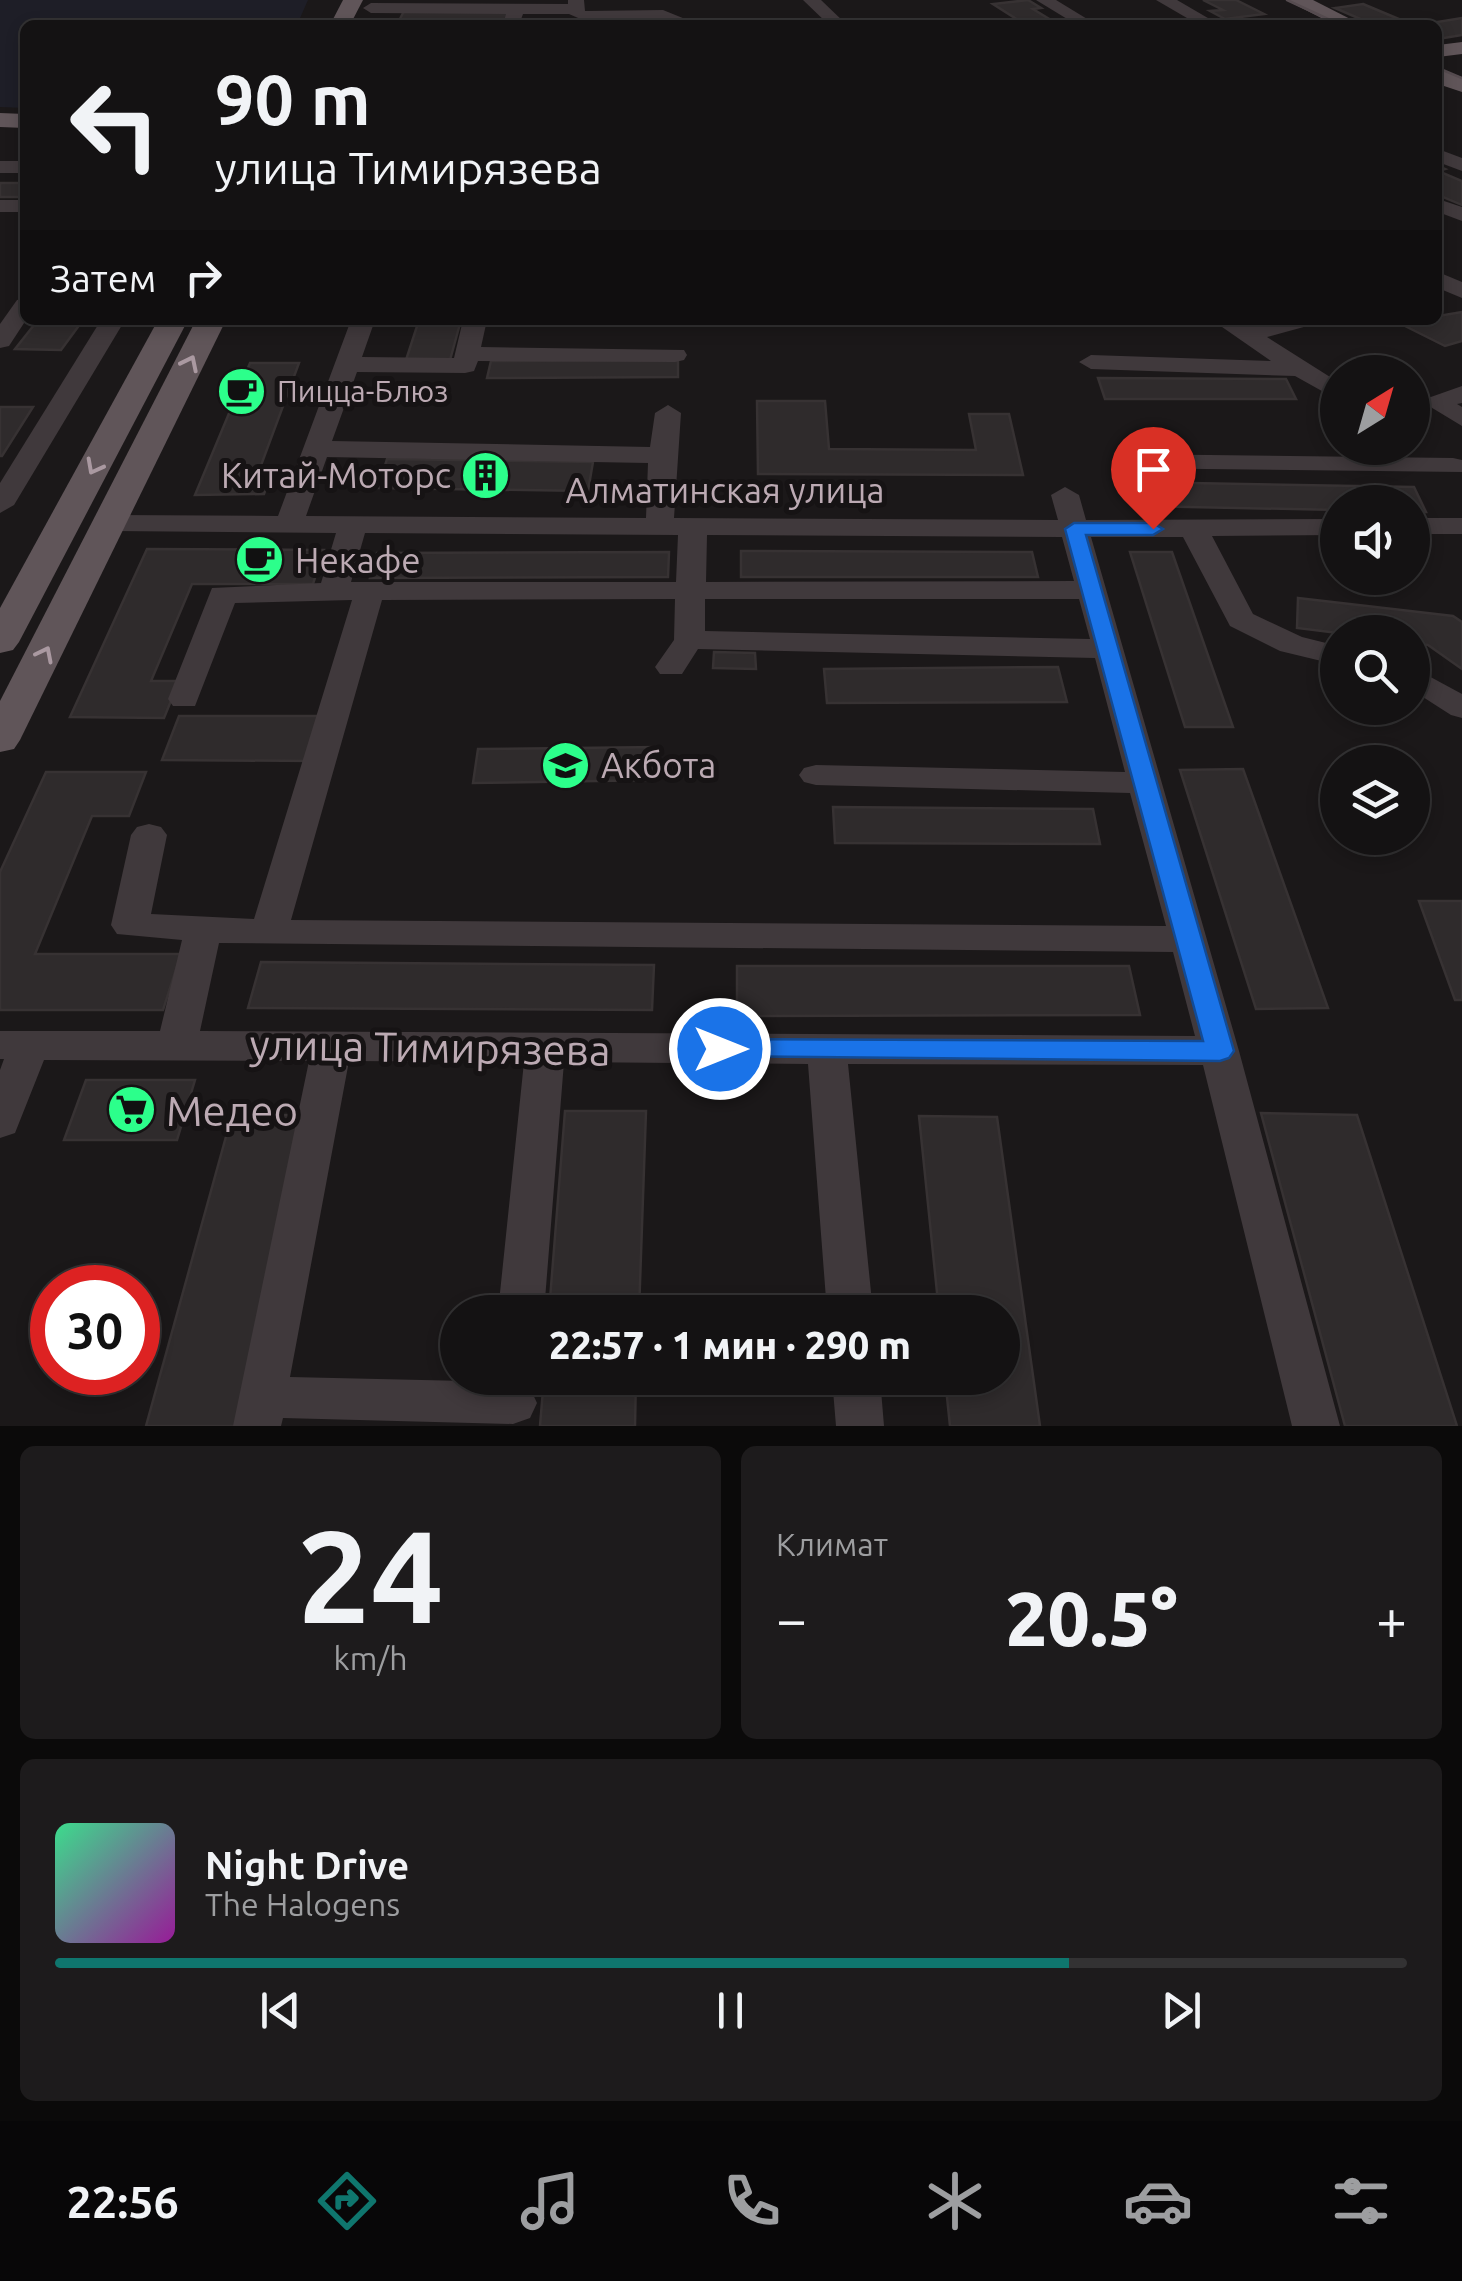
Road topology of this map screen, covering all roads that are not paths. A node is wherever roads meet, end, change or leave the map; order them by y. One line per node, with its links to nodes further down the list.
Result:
1 (812, 0): 10 (street)
2 (1044, 0): 11 (street)
3 (1164, 0): 12 (street)
4 (464, 4): 7 (street); 8 (street)
5 (1290, 4): 13 (main road); 14 (main road)
6 (576, 5): 8 (street); 9 (street)
7 (365, 8)
8 (513, 17)
9 (678, 20)
10 (833, 20)
11 (1080, 20)
12 (1205, 20)
13 (1311, 20)
14 (1337, 20)
15 (20, 312): 24 (street)
16 (110, 325): 40 (street)
17 (170, 325): 42 (main road, one-way to 42)
18 (209, 325): 41 (main road, one-way to 18)
19 (361, 325): 28 (street)
20 (474, 325): 25 (street)
21 (1232, 325): 23 (street)
22 (1282, 325): 23 (street)
23 (1247, 334): 29 (street)
24 (0, 340)
25 (468, 354): 26 (street); 28 (street)
26 (676, 355)
27 (1091, 362): 29 (street)
28 (347, 364): 34 (street)
29 (1301, 369): 30 (street)
30 (1320, 381)
31 (1462, 394): 33 (street)
32 (668, 412): 36 (street)
33 (1462, 418)
34 (316, 449): 36 (street); 43 (street)
35 (1430, 452): 38 (street)
36 (662, 455): 47 (street)
37 (1125, 462): 38 (street)
38 (1458, 471)
39 (1065, 495): 51 (street)
40 (0, 505)
41 (112, 523): 42 (main road); 43 (street, Алматинская улица); 62 (main road, one-way to 41)
42 (63, 524): 56 (main road)
43 (289, 525): 44 (street, Алматинская улица)
44 (352, 525): 47 (street, Алматинская улица); 55 (street)
45 (1430, 526): 46 (street)
46 (1462, 526)
47 (660, 527): 48 (street, Алматинская улица)
48 (693, 527): 51 (street, Алматинская улица); 52 (street)
49 (1320, 527): 50 (street, Алматинская улица)
50 (1192, 528): 51 (street, Алматинская улица); 58 (street)
51 (1074, 529): 53 (street)
52 (691, 590): 53 (street); 54 (street); 57 (street)
53 (1091, 590): 57 (street)
54 (370, 591): 55 (street); 67 (street)
55 (333, 592): 60 (street)
56 (0, 642)
57 (1108, 649): 64 (street)
58 (1320, 651)
59 (1430, 688): 61 (street)
60 (184, 698)
61 (1462, 708)
62 (0, 740)
63 (816, 775): 64 (street)
64 (1145, 783): 68 (street)
65 (149, 834): 66 (street)
66 (203, 929): 67 (street); 69 (street)
67 (268, 932): 68 (street)
68 (1188, 939): 74 (street)
69 (177, 1044): 70 (street, улица Тимирязева); 71 (street, улица Тимирязева)
70 (15, 1045): 75 (street)
71 (332, 1048): 72 (street, улица Тимирязева); 80 (street)
72 (545, 1048): 73 (street, улица Тимирязева); 76 (street)
73 (827, 1050): 74 (street, улица Тимирязева); 77 (street)
74 (1220, 1051): 82 (street)
75 (0, 1122)
76 (523, 1295)
77 (849, 1295)
78 (857, 1395): 81 (street)
79 (514, 1402): 80 (street)
80 (260, 1411)
81 (860, 1426)
82 (1314, 1426)

